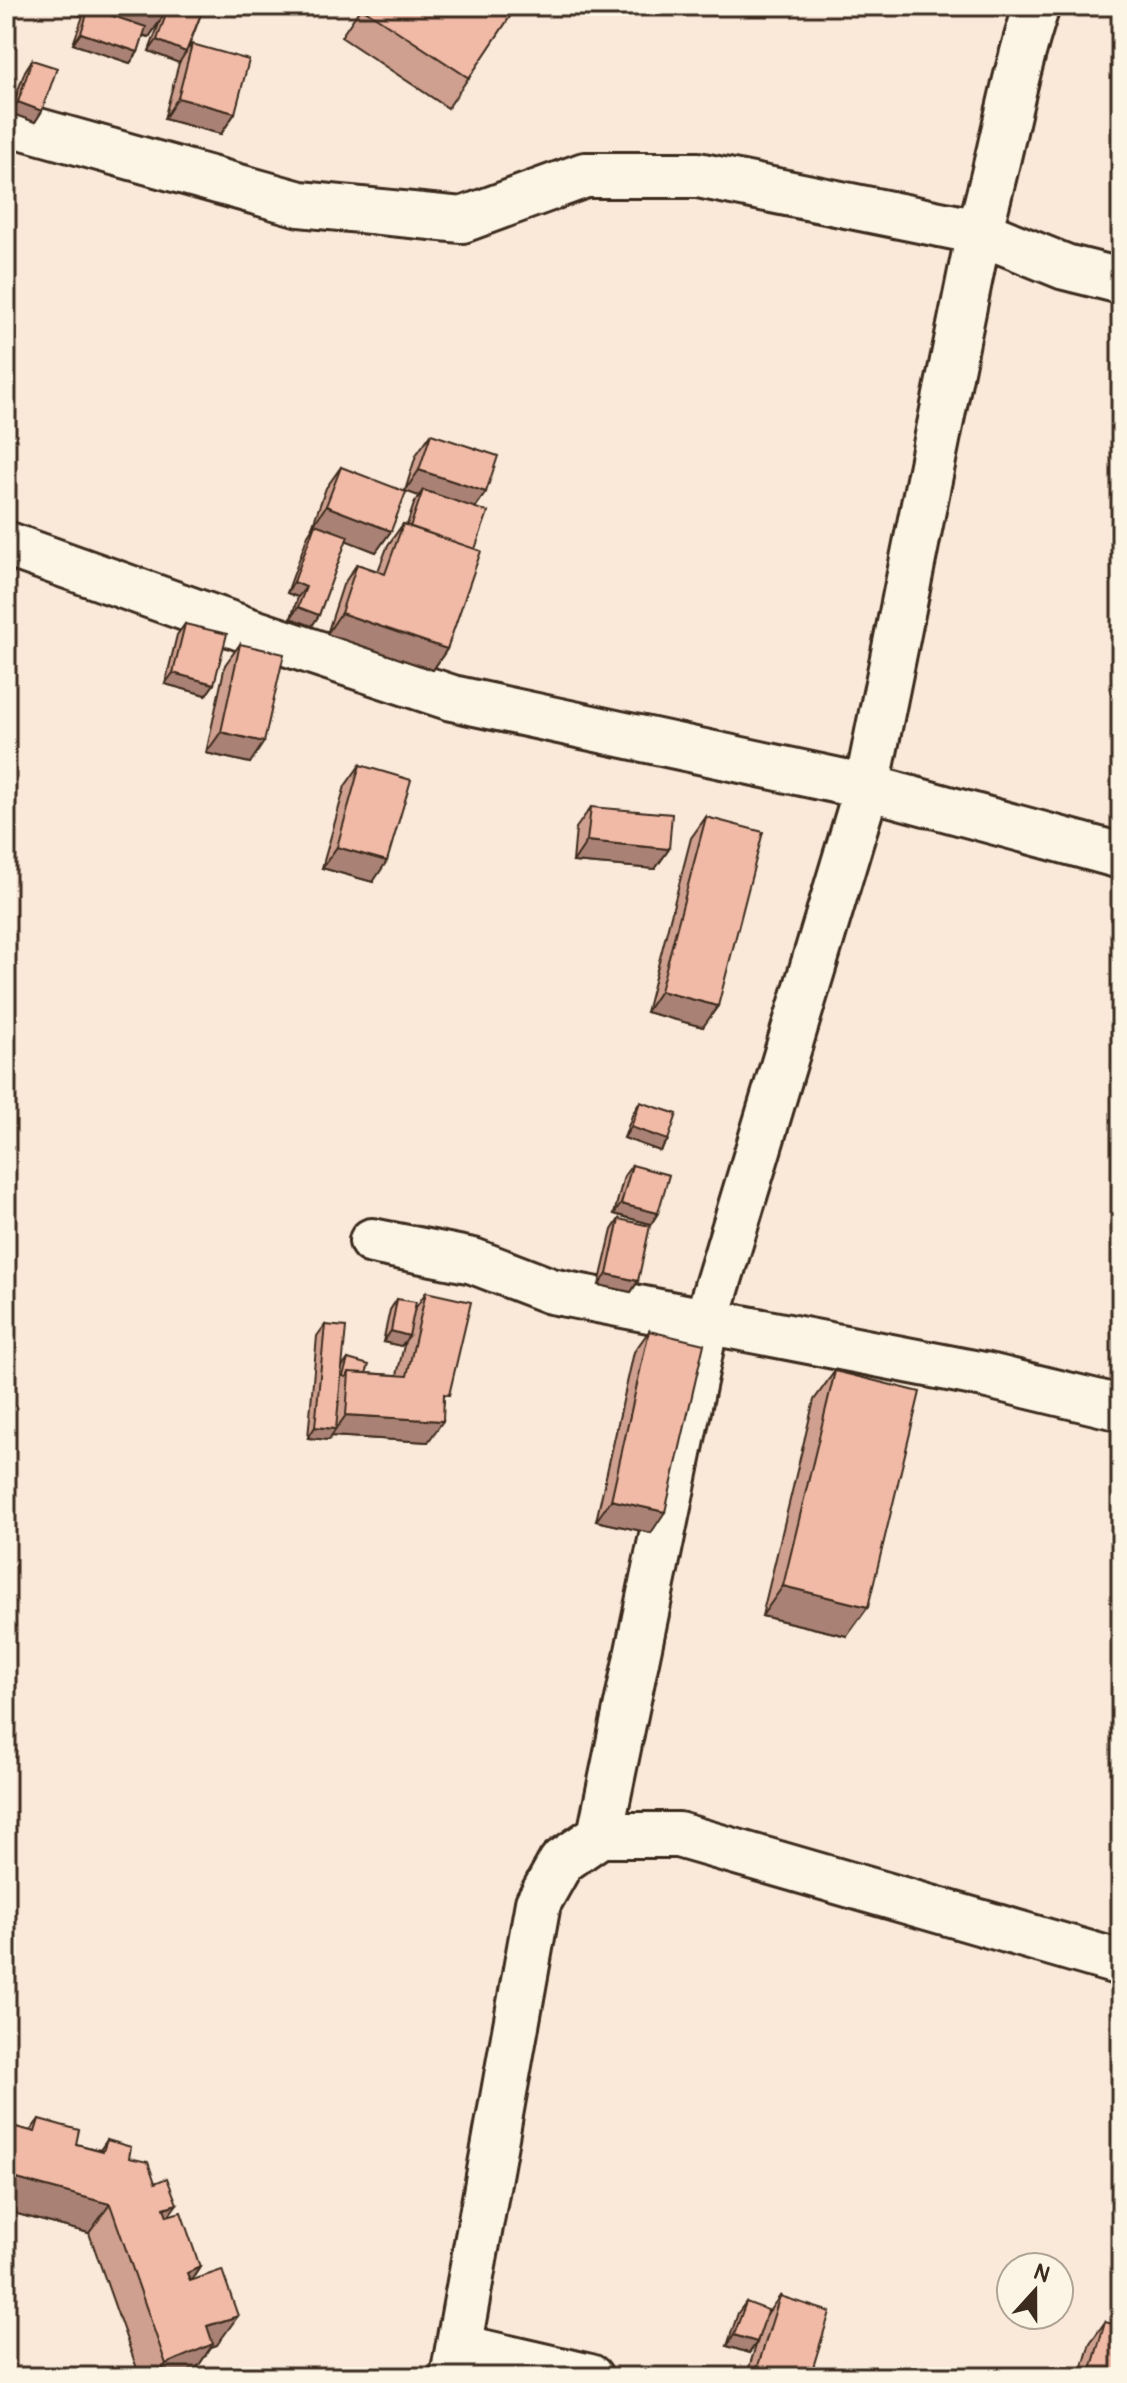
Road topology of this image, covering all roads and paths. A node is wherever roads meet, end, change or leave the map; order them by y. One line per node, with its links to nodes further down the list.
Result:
1 (1037, 6): 3 (street)
2 (6, 122): 3 (street)
3 (979, 232): 4 (street); 6 (street)
4 (1121, 281)
5 (6, 544): 6 (street)
6 (867, 787): 7 (street); 9 (street)
7 (1121, 856)
8 (372, 1241): 9 (street)
9 (706, 1323): 10 (street); 11 (street)
10 (1121, 1408)
11 (600, 1835): 12 (street); 13 (street)
12 (1121, 1963)
13 (456, 2362): 14 (street)
14 (590, 2377)

